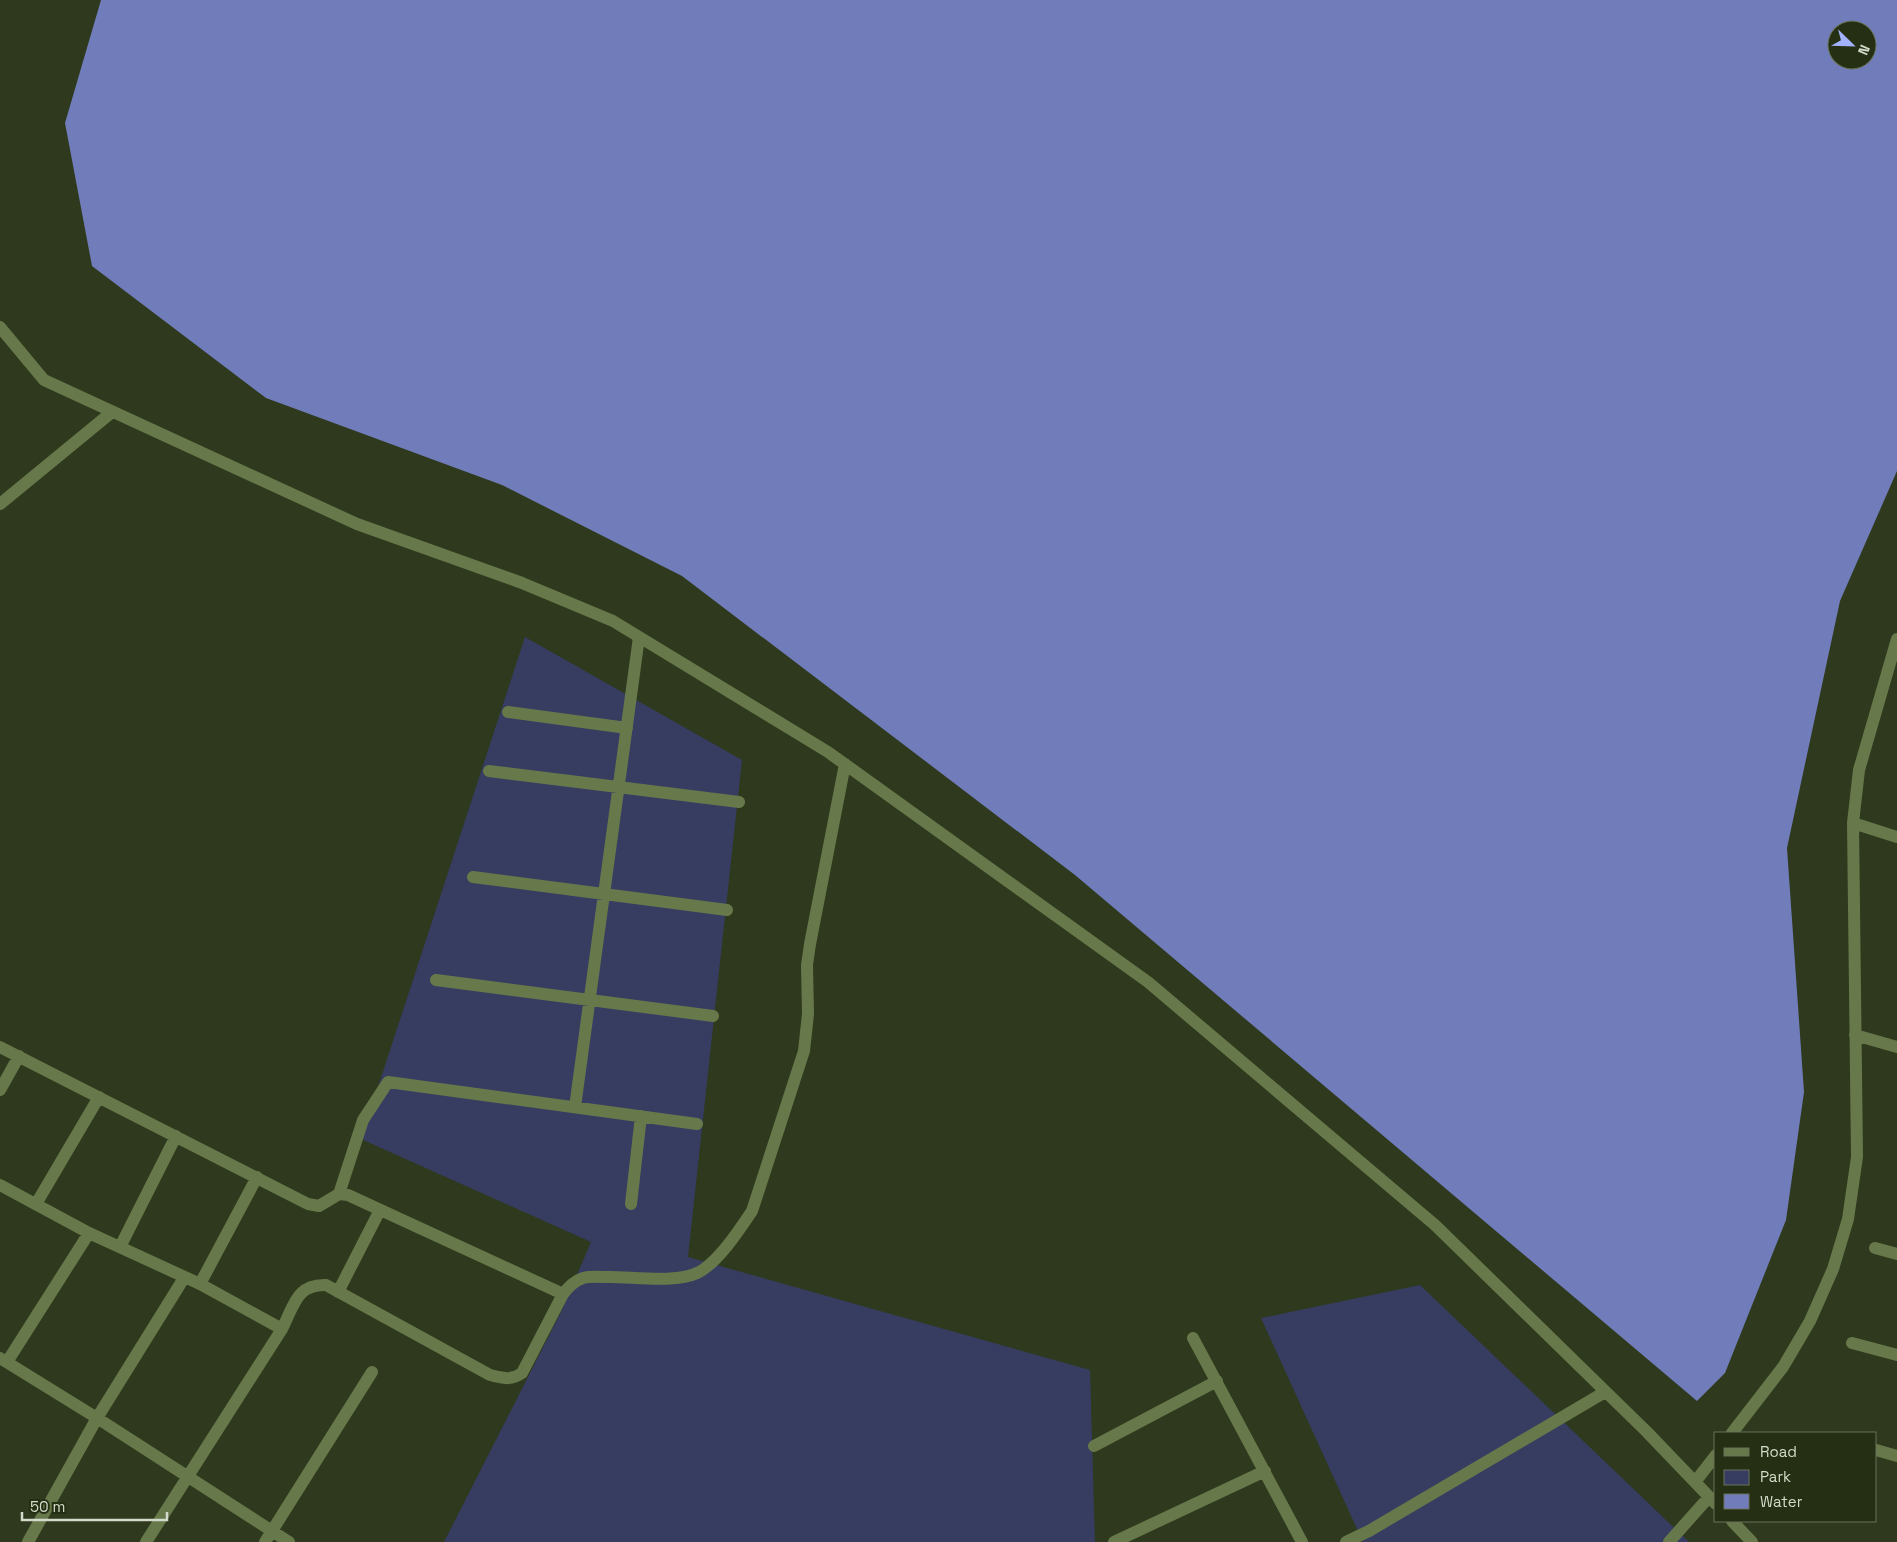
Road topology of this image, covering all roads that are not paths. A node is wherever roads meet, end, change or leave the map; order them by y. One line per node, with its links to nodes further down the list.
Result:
1 (0, 327): 2 (street)
2 (112, 412): 3 (street); 4 (street)
3 (0, 504)
4 (639, 637): 8 (street); 9 (street)
5 (1897, 639): 6 (street)
6 (1895, 653): 13 (street)
7 (508, 712): 8 (street)
8 (627, 728): 11 (street)
9 (845, 764): 44 (street); 52 (street)
10 (489, 772): 11 (street)
11 (619, 787): 12 (street); 16 (street)
12 (739, 802)
13 (1853, 823): 14 (street); 21 (street)
14 (1897, 837)
15 (473, 877): 16 (street)
16 (604, 894): 17 (street); 19 (street)
17 (727, 910)
18 (436, 980): 19 (street)
19 (590, 1000): 20 (street); 27 (street)
20 (713, 1016)
21 (1855, 1035): 23 (street); 54 (street)
22 (0, 1047): 24 (street)
23 (1897, 1047)
24 (18, 1056): 25 (street); 26 (street)
25 (0, 1090)
26 (99, 1097): 30 (street); 34 (street)
27 (575, 1107): 28 (street); 33 (street)
28 (640, 1116): 29 (street); 35 (street)
29 (697, 1124)
30 (176, 1136): 31 (street); 38 (street)
31 (257, 1177): 33 (street); 42 (street)
32 (0, 1185): 34 (street)
33 (339, 1194): 36 (street)
34 (36, 1204): 37 (street)
35 (631, 1204)
36 (380, 1210): 43 (street); 44 (street)
37 (89, 1233): 38 (street); 49 (street)
38 (120, 1247): 41 (street)
39 (1875, 1248): 40 (street)
40 (1897, 1254)
41 (184, 1278): 42 (street); 53 (street)
42 (200, 1284): 45 (street)
43 (338, 1292): 44 (street); 45 (street)
44 (563, 1294)
45 (282, 1329): 60 (street)
46 (1193, 1338): 51 (street)
47 (1852, 1343): 48 (street)
48 (1897, 1355)
49 (3, 1360): 53 (street)
50 (372, 1372): 64 (street)
51 (1217, 1382): 55 (street); 59 (street)
52 (1605, 1392): 61 (street); 70 (street)
53 (97, 1418): 60 (street); 65 (street)
54 (1733, 1432)
55 (1094, 1446)
56 (1877, 1450): 57 (street)
57 (1897, 1456)
58 (1714, 1457): 61 (street)
59 (1265, 1471): 68 (street); 69 (street)
60 (187, 1476): 64 (street); 66 (street)
61 (1695, 1482): 62 (street)
62 (1712, 1501): 71 (street)
63 (1733, 1522): 72 (street)
64 (269, 1537): 67 (street)
65 (28, 1542)
66 (146, 1542)
67 (289, 1542)
68 (1114, 1542)
69 (1302, 1542)
70 (1346, 1542)
71 (1670, 1542)
72 (1752, 1542)

